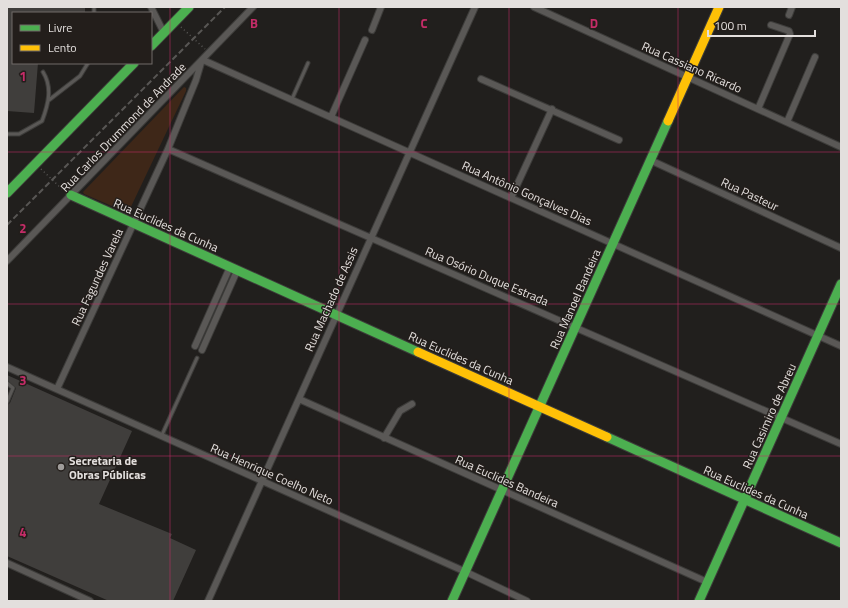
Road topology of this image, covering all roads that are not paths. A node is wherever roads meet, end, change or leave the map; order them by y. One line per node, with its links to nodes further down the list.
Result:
1 (150, 7): 12 (street)
2 (189, 7): 12 (street)
3 (253, 7): 16 (street, Rua Carlos Drummond de Andrade)
4 (475, 7): 33 (street, Rua Machado de Assis)
5 (534, 7): 21 (street, Rua Cassiano Ricardo)
6 (719, 7): 21 (street, Rua Manoel Bandeira)
7 (792, 7): 9 (street)
8 (379, 8): 11 (street)
9 (789, 15)
10 (771, 24): 26 (street)
11 (372, 30)
12 (164, 33): 14 (street)
13 (365, 40): 27 (street)
14 (152, 45)
15 (815, 58): 28 (street)
16 (202, 61): 23 (street, Rua Antônio Gonçalves Dias); 32 (street, Rua Fagundes Varela); 36 (street, Rua Carlos Drummond de Andrade)
17 (308, 63): 23 (lane)
18 (87, 64): 24 (lane)
19 (133, 64): 35 (street)
20 (43, 72): 24 (lane)
21 (687, 77): 26 (street, Rua Cassiano Ricardo); 34 (street, Rua Manoel Bandeira)
22 (482, 79): 25 (street)
23 (292, 99): 27 (street, Rua Antônio Gonçalves Dias)
24 (49, 100): 29 (lane)
25 (552, 109): 30 (street); 37 (street)
26 (758, 109): 28 (street, Rua Cassiano Ricardo)
27 (331, 117): 33 (street, Rua Antônio Gonçalves Dias)
28 (787, 122): 31 (street, Rua Cassiano Ricardo)
29 (7, 134)
30 (619, 140)
31 (841, 147)
32 (168, 149): 38 (street, Rua Fagundes Varela); 39 (street, Rua Osório Duque Estrada)
33 (410, 152): 37 (street, Rua Antônio Gonçalves Dias); 39 (street, Rua Machado de Assis)
34 (650, 160): 40 (street, Rua Manoel Bandeira); 41 (street, Rua Pasteur)
35 (7, 192)
36 (70, 196): 38 (street, Rua Euclides da Cunha); 42 (street, Rua Carlos Drummond de Andrade)
37 (512, 198): 40 (street, Rua Antônio Gonçalves Dias)
38 (134, 224): 43 (street, Rua Euclides da Cunha); 54 (street, Rua Fagundes Varela)
39 (371, 238): 45 (street, Rua Machado de Assis); 46 (street, Rua Osório Duque Estrada)
40 (612, 244): 46 (street, Rua Manoel Bandeira); 47 (street, Rua Antônio Gonçalves Dias)
41 (841, 248)
42 (7, 261)
43 (234, 269): 45 (street, Rua Euclides da Cunha); 48 (street); 50 (street)
44 (841, 284): 47 (street, Rua Casimiro de Abreu)
45 (336, 315): 55 (street, Rua Machado de Assis); 58 (street, Rua Euclides da Cunha)
46 (575, 326): 58 (street, Rua Manoel Bandeira); 59 (street, Rua Osório Duque Estrada)
47 (818, 336): 49 (street, Rua Antônio Gonçalves Dias); 59 (street, Rua Casimiro de Abreu)
48 (195, 346)
49 (841, 346)
50 (202, 350)
51 (197, 358): 60 (lane)
52 (7, 367): 54 (street, Rua Henrique Coelho Neto)
53 (7, 383): 56 (lane)
54 (57, 389): 60 (street, Rua Henrique Coelho Neto)
55 (299, 399): 61 (street, Rua Euclides Bandeira); 63 (street, Rua Machado de Assis)
56 (7, 402)
57 (412, 404): 61 (street)
58 (540, 408): 64 (street, Rua Manoel Bandeira); 65 (street, Rua Euclides da Cunha)
59 (781, 417): 62 (street, Rua Osório Duque Estrada); 65 (street, Rua Casimiro de Abreu)
60 (161, 436): 63 (street, Rua Henrique Coelho Neto)
61 (384, 438): 64 (street, Rua Euclides Bandeira)
62 (841, 444)
63 (262, 482): 68 (street, Rua Henrique Coelho Neto); 71 (street, Rua Machado de Assis)
64 (502, 491): 68 (street, Rua Manoel Bandeira); 69 (street, Rua Euclides Bandeira)
65 (744, 500): 66 (street, Rua Euclides da Cunha); 69 (street, Rua Casimiro de Abreu)
66 (841, 543)
67 (7, 564): 70 (street)
68 (466, 572): 72 (street, Rua Manoel Bandeira); 73 (street, Rua Henrique Coelho Neto)
69 (707, 582): 74 (street, Rua Casimiro de Abreu)
70 (90, 601)
71 (208, 601)
72 (452, 601)
73 (527, 601)
74 (699, 601)

